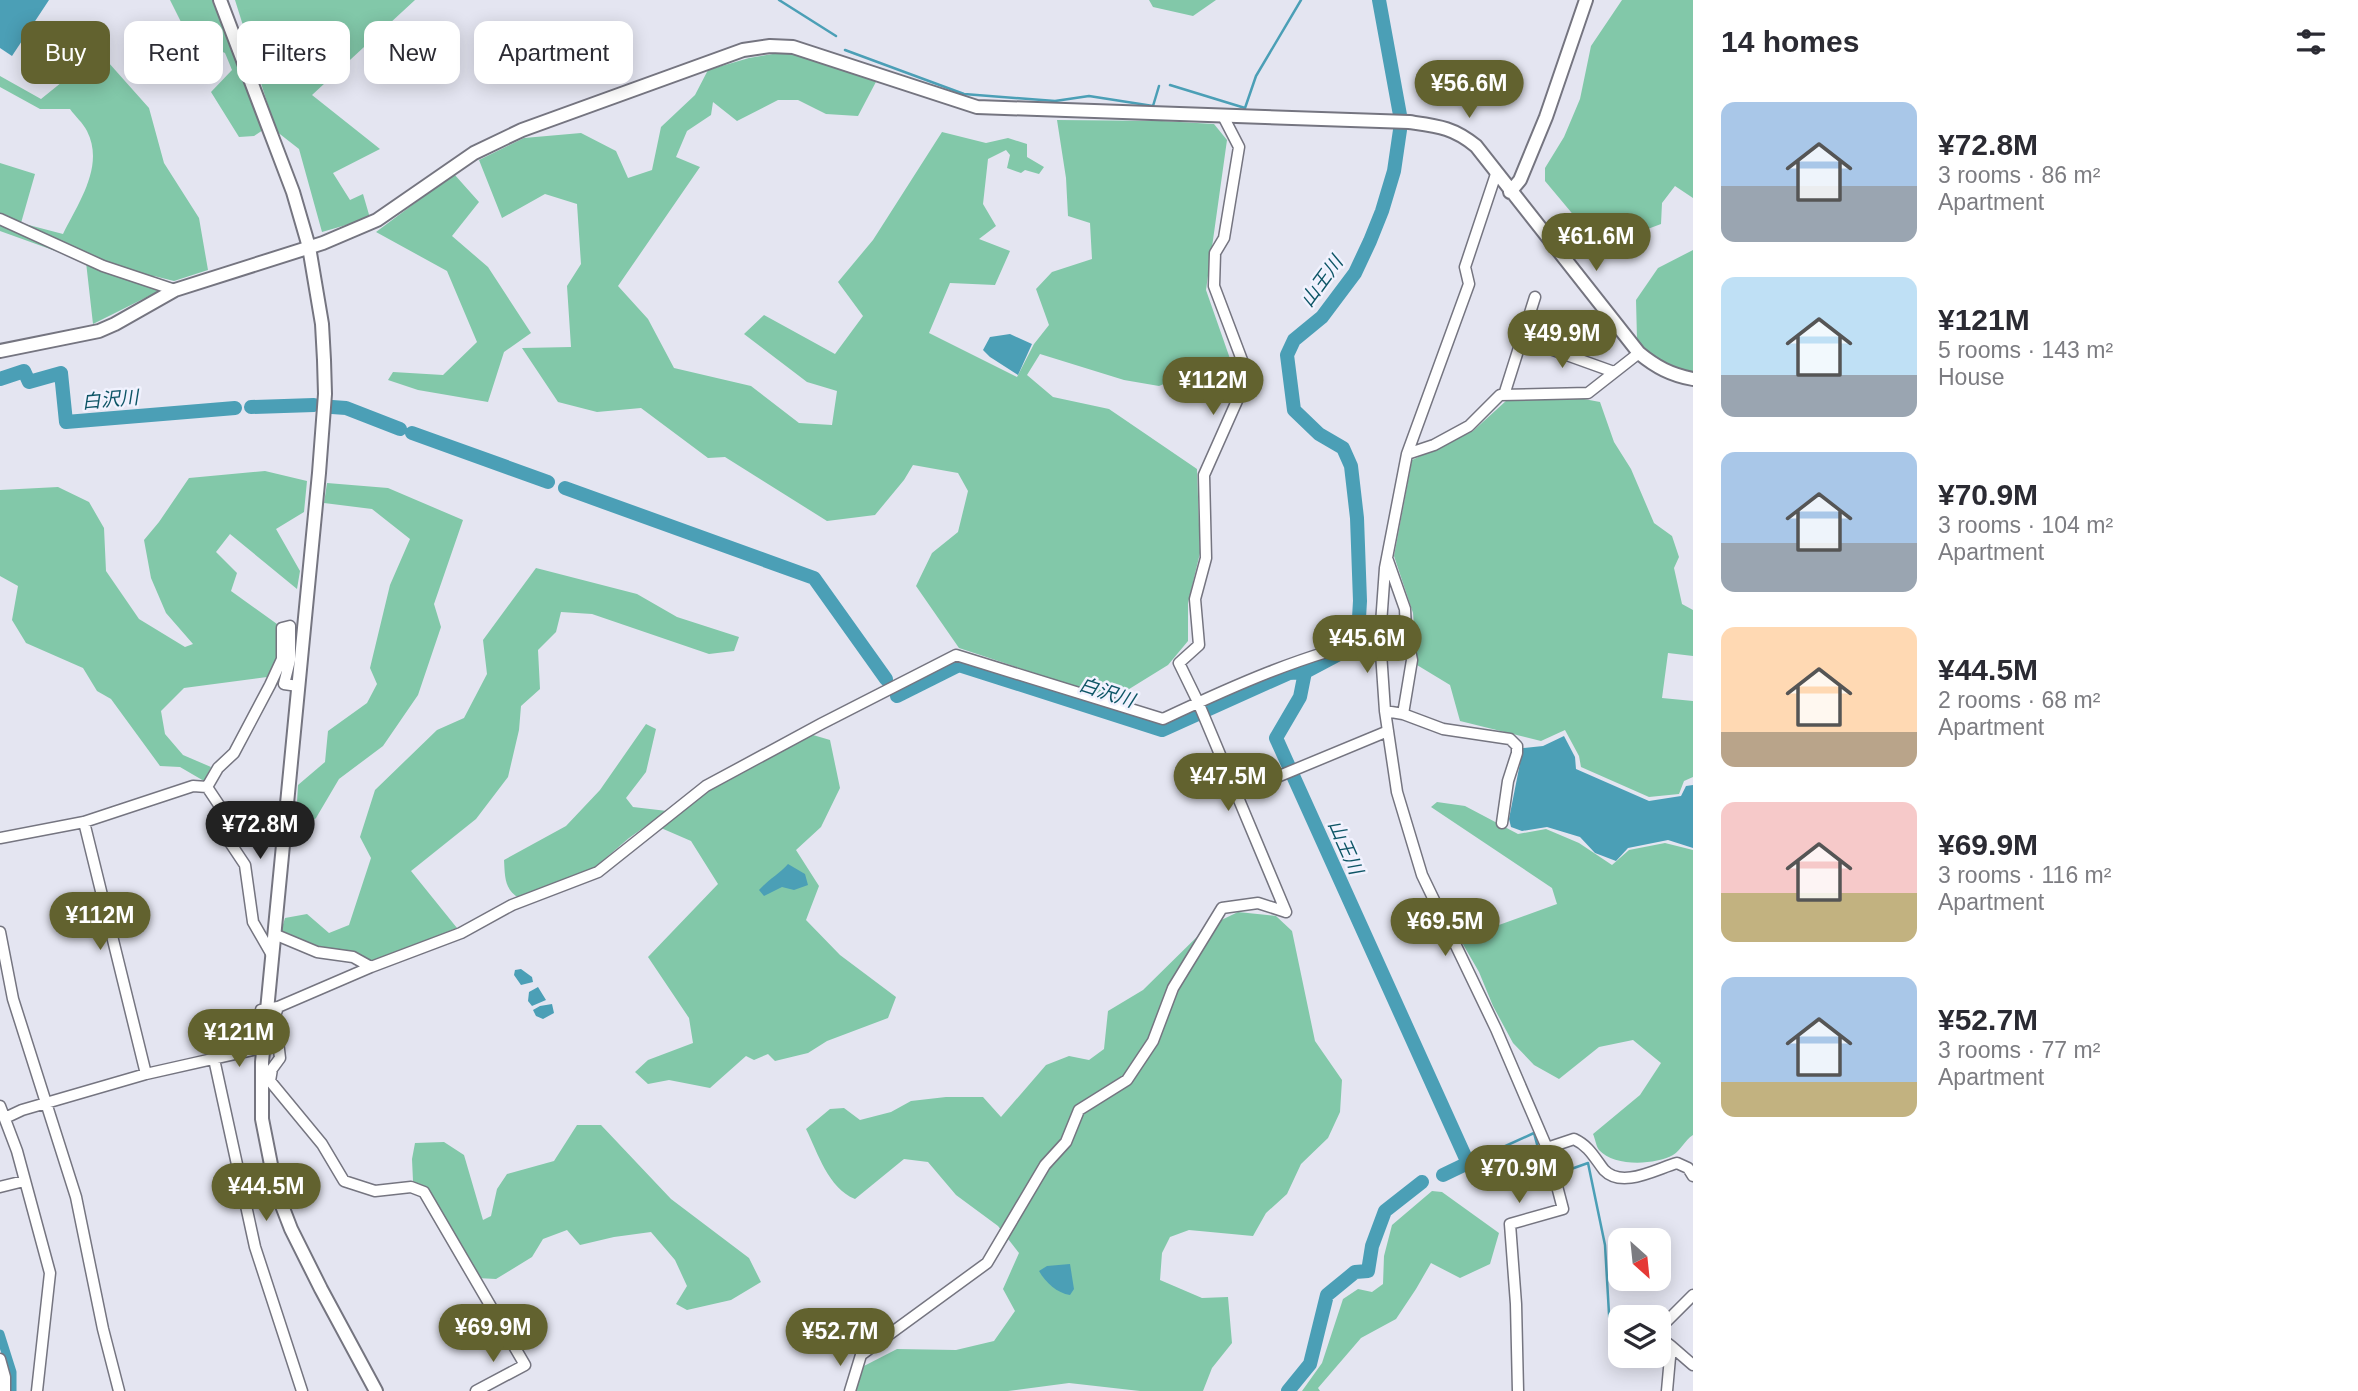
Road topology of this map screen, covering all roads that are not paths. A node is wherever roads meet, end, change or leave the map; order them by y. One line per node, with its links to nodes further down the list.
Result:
1 (220, 0): 7 (street)
2 (1586, 0): 5 (street)
3 (1223, 116): 4 (street); 7 (street); 20 (street)
4 (1496, 174): 5 (street); 16 (street)
5 (1510, 192): 12 (street)
6 (0, 219): 8 (street)
7 (309, 247): 8 (street); 19 (street)
8 (175, 290): 11 (street)
9 (1535, 297): 10 (street)
10 (1522, 339): 13 (street); 15 (street)
11 (0, 351)
12 (1639, 353): 13 (street); 14 (street)
13 (1614, 372): 15 (street)
14 (1693, 379)
15 (1504, 395): 16 (street)
16 (1407, 454): 17 (street)
17 (1387, 558): 18 (street); 22 (street)
18 (1380, 638): 20 (street); 21 (street)
19 (299, 686): 24 (street); 30 (street)
20 (1198, 702): 25 (street); 32 (street)
21 (1385, 710): 22 (street); 23 (street)
22 (1403, 714): 27 (street)
23 (1388, 731): 25 (street); 39 (street)
24 (207, 787): 26 (street); 31 (street)
25 (1236, 794): 55 (street)
26 (84, 822): 28 (street); 35 (street)
27 (1502, 823)
28 (0, 838)
29 (0, 932): 36 (street)
30 (274, 934): 31 (street); 32 (street)
31 (272, 956): 33 (street)
32 (371, 967): 33 (street)
33 (273, 1008): 34 (street); 53 (street); 54 (street)
34 (214, 1059): 35 (street); 52 (street)
35 (146, 1074): 36 (street)
36 (46, 1104): 38 (street); 51 (street)
37 (0, 1106): 38 (street)
38 (5, 1118): 41 (street)
39 (1547, 1148): 40 (street); 56 (street)
40 (1693, 1176)
41 (24, 1181): 42 (street); 50 (street)
42 (0, 1187)
43 (1693, 1295): 44 (street)
44 (1671, 1317)
45 (1671, 1346): 47 (street)
46 (0, 1359): 49 (street)
47 (1693, 1365)
48 (1669, 1368): 57 (street)
49 (5, 1391)
50 (37, 1391)
51 (119, 1391)
52 (302, 1391)
53 (376, 1391)
54 (475, 1391)
55 (850, 1391)
56 (1518, 1391)
57 (1667, 1391)

